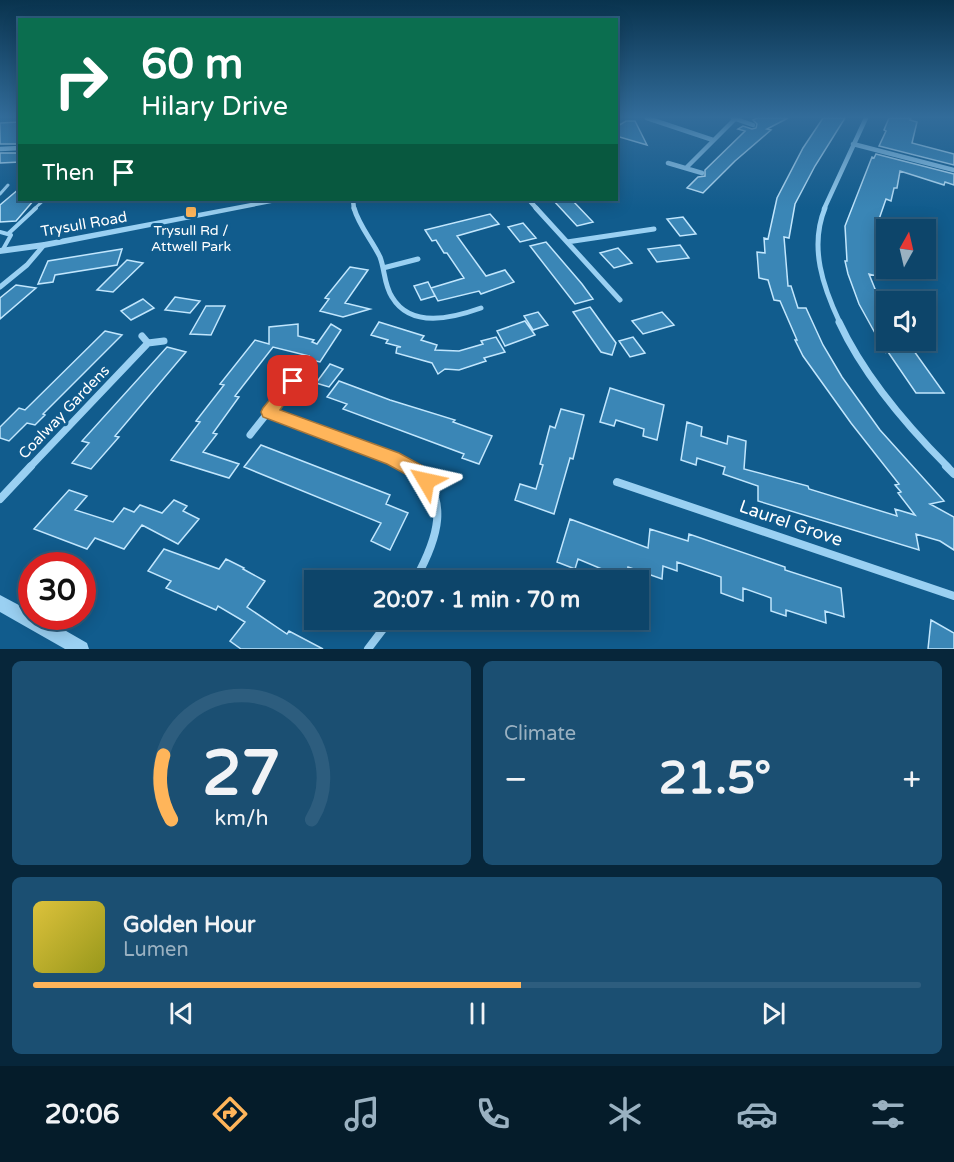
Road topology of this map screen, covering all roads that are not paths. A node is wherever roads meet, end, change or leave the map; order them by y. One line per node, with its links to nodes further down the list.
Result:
1 (705, 148): 5 (street)
2 (851, 148): 31 (street)
3 (870, 148): 6 (street)
4 (669, 163): 5 (street)
5 (686, 168): 7 (street)
6 (954, 170)
7 (702, 172)
8 (8, 185): 9 (lane)
9 (0, 194)
10 (43, 201): 16 (lane)
11 (273, 201): 18 (street, Trysull Road)
12 (353, 201): 21 (street)
13 (530, 201): 17 (street)
14 (654, 229): 17 (street)
15 (0, 232): 16 (lane)
16 (9, 233): 19 (lane)
17 (567, 242): 23 (street)
18 (44, 245): 19 (street, Trysull Road); 22 (street)
19 (1, 251)
20 (418, 259): 21 (street)
21 (383, 268): 24 (street)
22 (0, 287)
23 (620, 300)
24 (481, 308)
25 (142, 336): 27 (street)
26 (164, 341): 27 (street)
27 (148, 343): 33 (street, Coalway Gardens)
28 (293, 381): 29 (street)
29 (268, 412): 30 (street); 34 (street)
30 (250, 435)
31 (954, 474)
32 (617, 482): 35 (street, Laurel Grove)
33 (0, 499)
34 (421, 570)
35 (954, 596)
36 (0, 603): 38 (street)
37 (382, 630): 39 (street)
38 (81, 649)
39 (368, 649)

